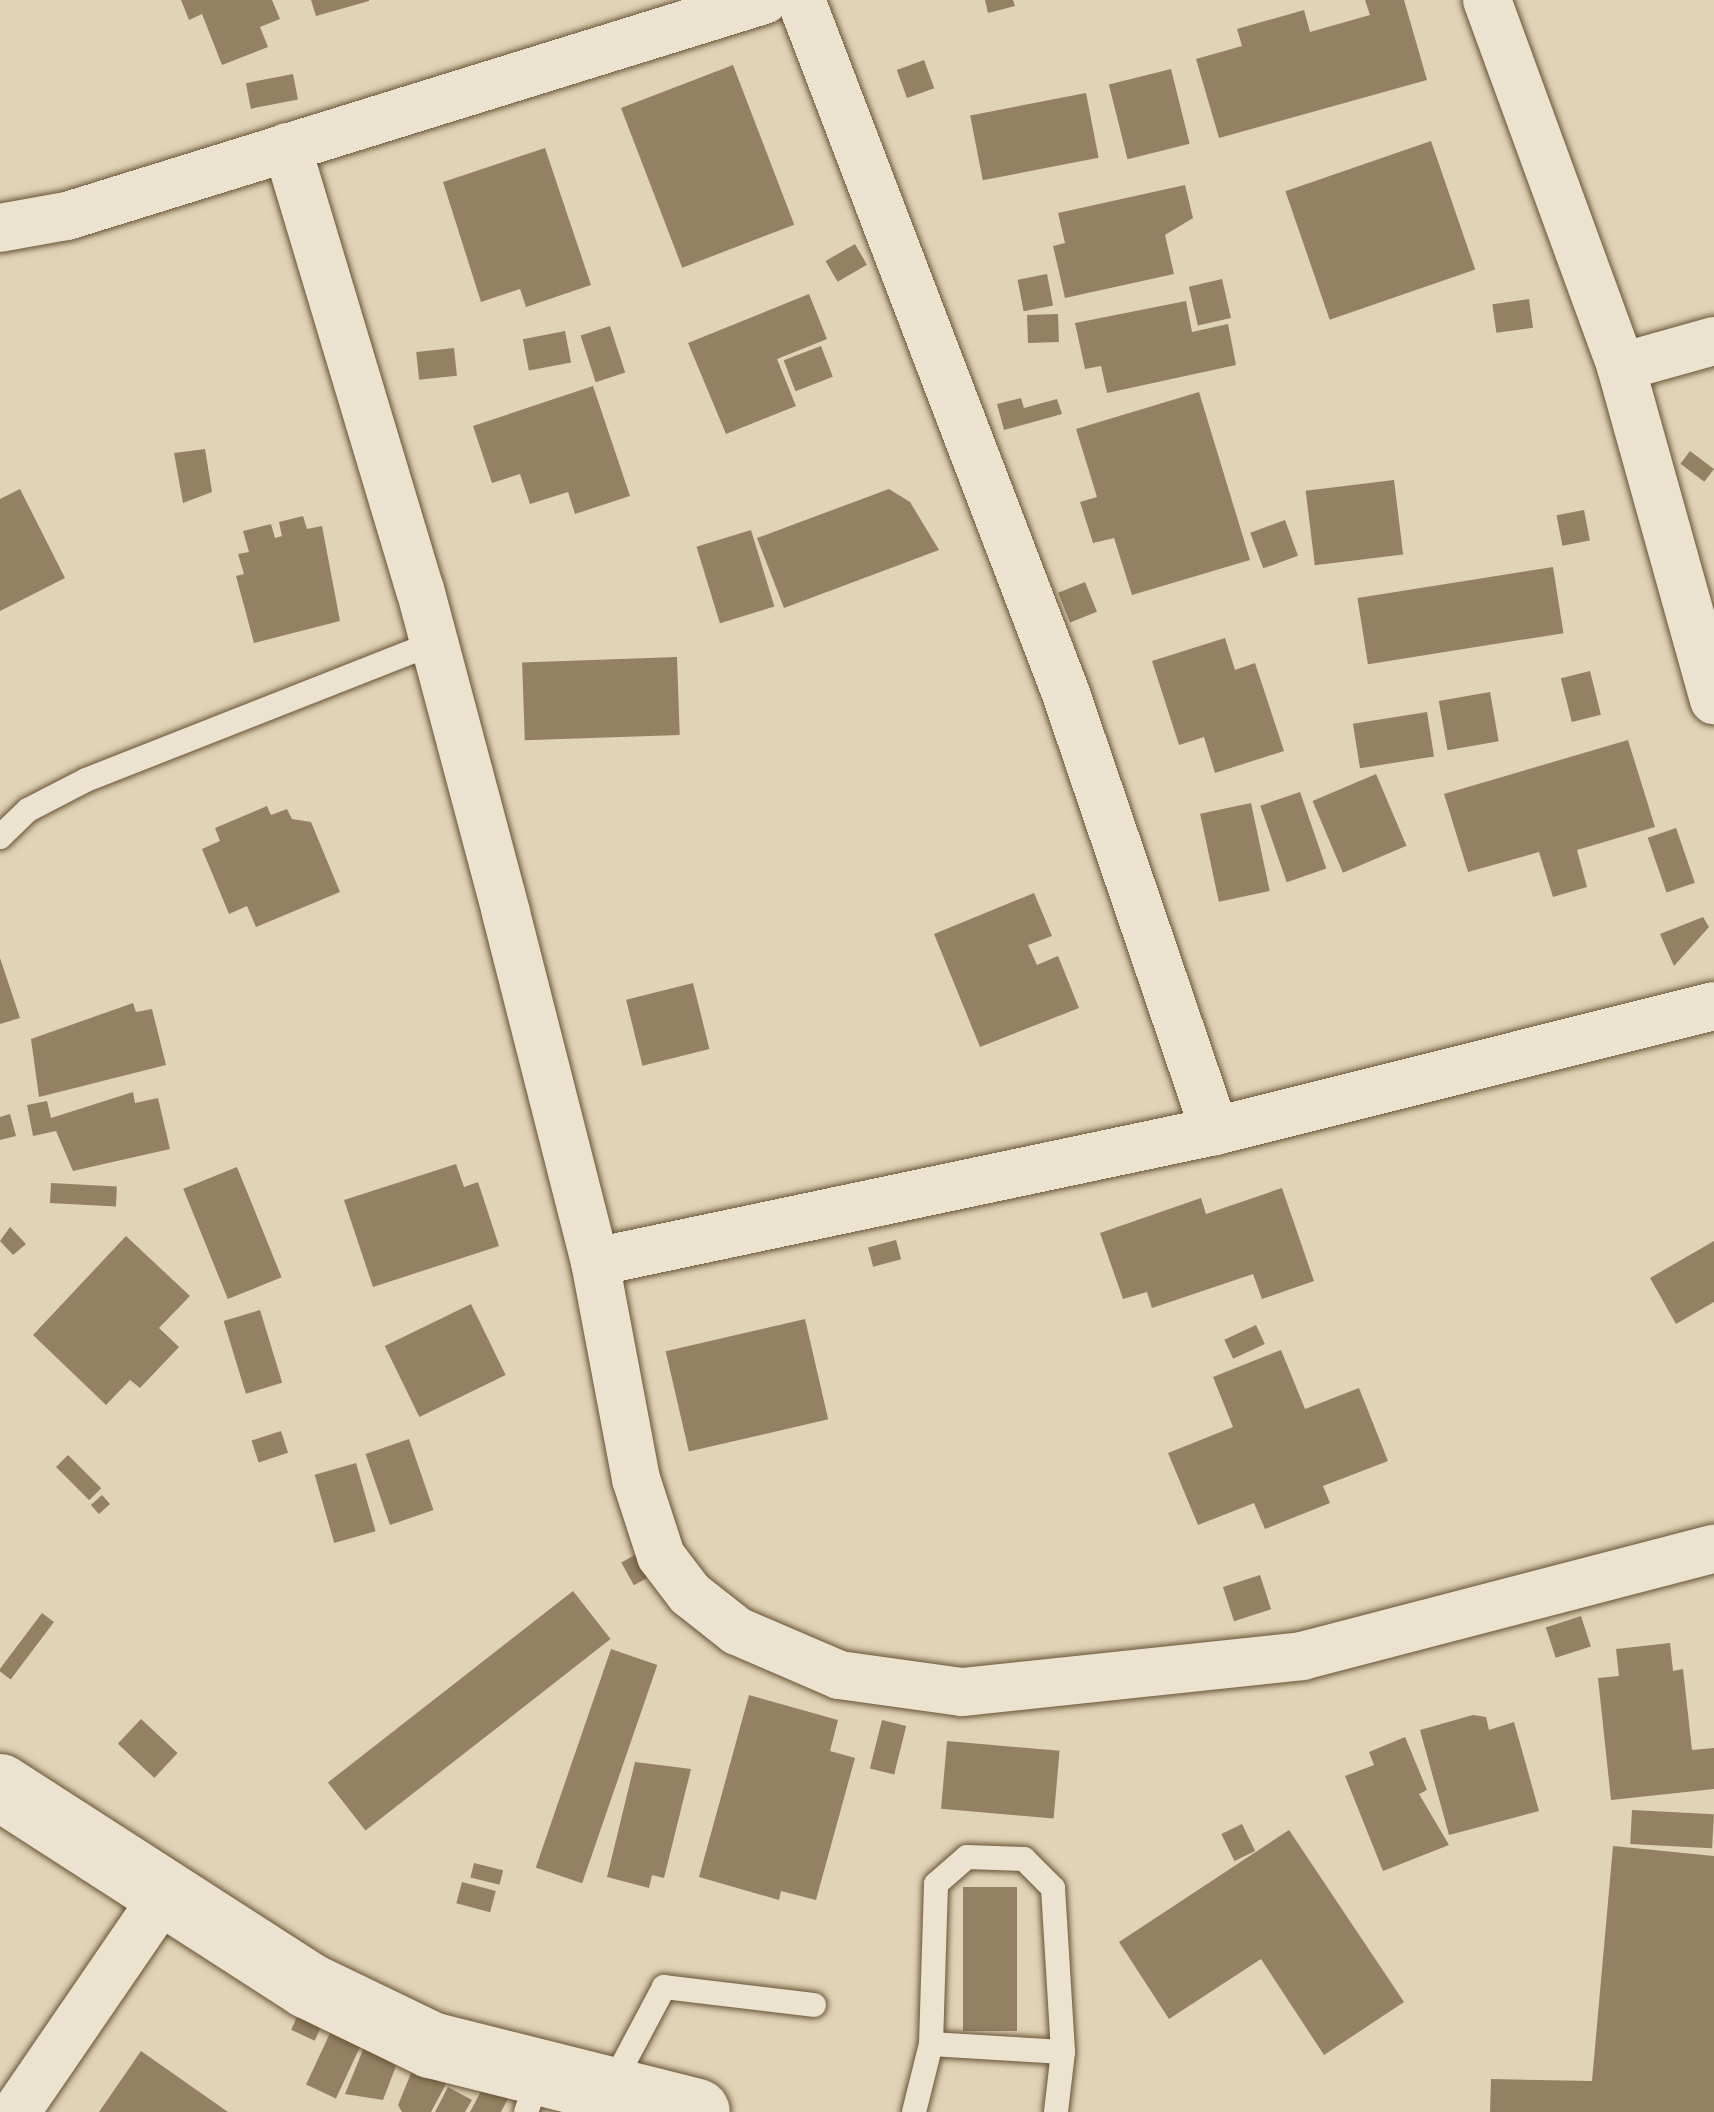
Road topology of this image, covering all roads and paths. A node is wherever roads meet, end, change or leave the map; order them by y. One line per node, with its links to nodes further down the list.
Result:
1 (764, 0): 4 (street)
2 (801, 0): 12 (street)
3 (1487, 0): 7 (street)
4 (287, 147): 5 (street); 8 (street)
5 (0, 228)
6 (1714, 341): 7 (street)
7 (1621, 367): 9 (street)
8 (434, 643): 10 (lane); 13 (street)
9 (1714, 700)
10 (0, 837)
11 (1714, 1006): 12 (street)
12 (1214, 1131): 13 (street)
13 (595, 1262): 14 (street)
14 (1714, 1549)
15 (0, 1787): 16 (street)
16 (163, 1897): 21 (street); 22 (street)
17 (814, 2005): 20 (lane)
18 (931, 2044): 19 (lane); 19 (lane); 24 (lane)
19 (1063, 2052): 25 (lane)
20 (609, 2092): 21 (street); 23 (street)
21 (532, 2095)
22 (16, 2112)
23 (698, 2112)
24 (914, 2112)
25 (1056, 2112)

